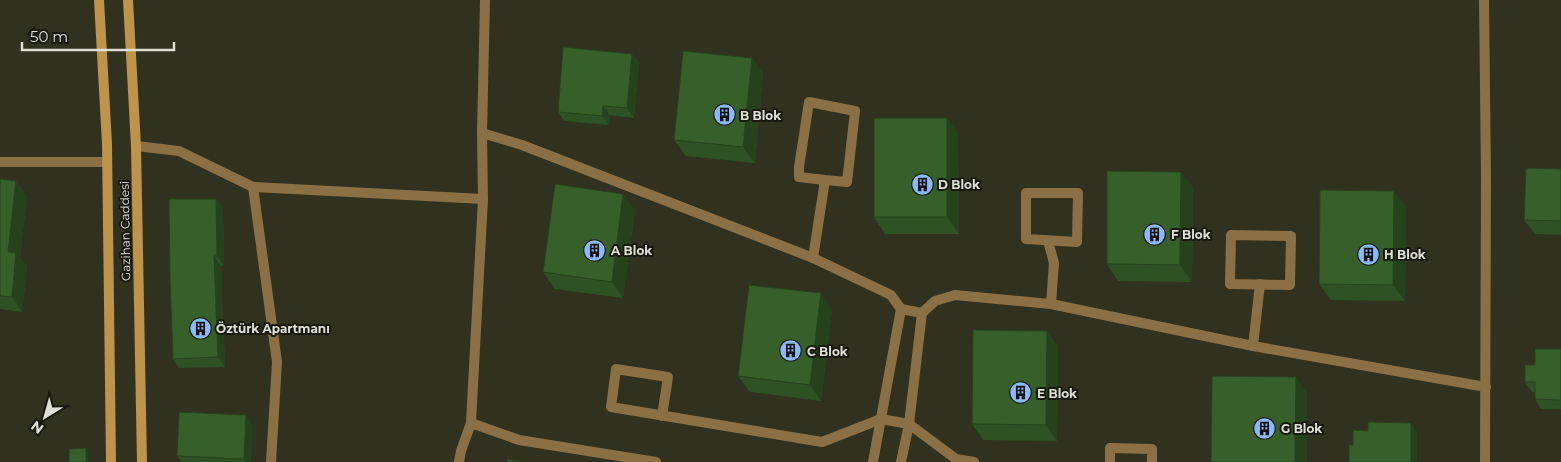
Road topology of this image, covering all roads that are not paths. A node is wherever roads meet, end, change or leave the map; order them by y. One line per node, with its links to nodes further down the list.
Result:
1 (99, 0): 8 (main road, Gazihan Caddesi)
2 (128, 0): 6 (main road, Gazihan Caddesi)
3 (485, 0): 5 (street)
4 (1484, 0): 19 (street)
5 (482, 133): 11 (street); 13 (street)
6 (136, 146): 10 (street); 25 (main road, Gazihan Caddesi)
7 (0, 162): 8 (street)
8 (108, 162): 24 (main road, Gazihan Caddesi)
9 (825, 180): 9 (street); 13 (street)
10 (253, 187): 11 (street); 26 (street)
11 (483, 199): 22 (street)
12 (1048, 241): 12 (street); 15 (street)
13 (813, 258): 16 (street)
14 (1260, 284): 14 (street); 18 (street)
15 (1051, 304): 17 (street); 18 (street)
16 (901, 309): 17 (street); 21 (street)
17 (922, 313): 23 (street)
18 (1253, 346): 19 (street)
19 (1486, 387): 34 (street)
20 (662, 416): 20 (street); 21 (street)
21 (881, 419): 23 (street); 29 (street)
22 (471, 423): 27 (street); 28 (street)
23 (909, 424): 30 (street); 31 (street)
24 (112, 462)
25 (142, 462)
26 (271, 462)
27 (459, 462)
28 (656, 462)
29 (873, 462)
30 (900, 462)
31 (974, 462)
32 (1110, 462): 33 (street)
33 (1152, 462)
34 (1485, 462)

